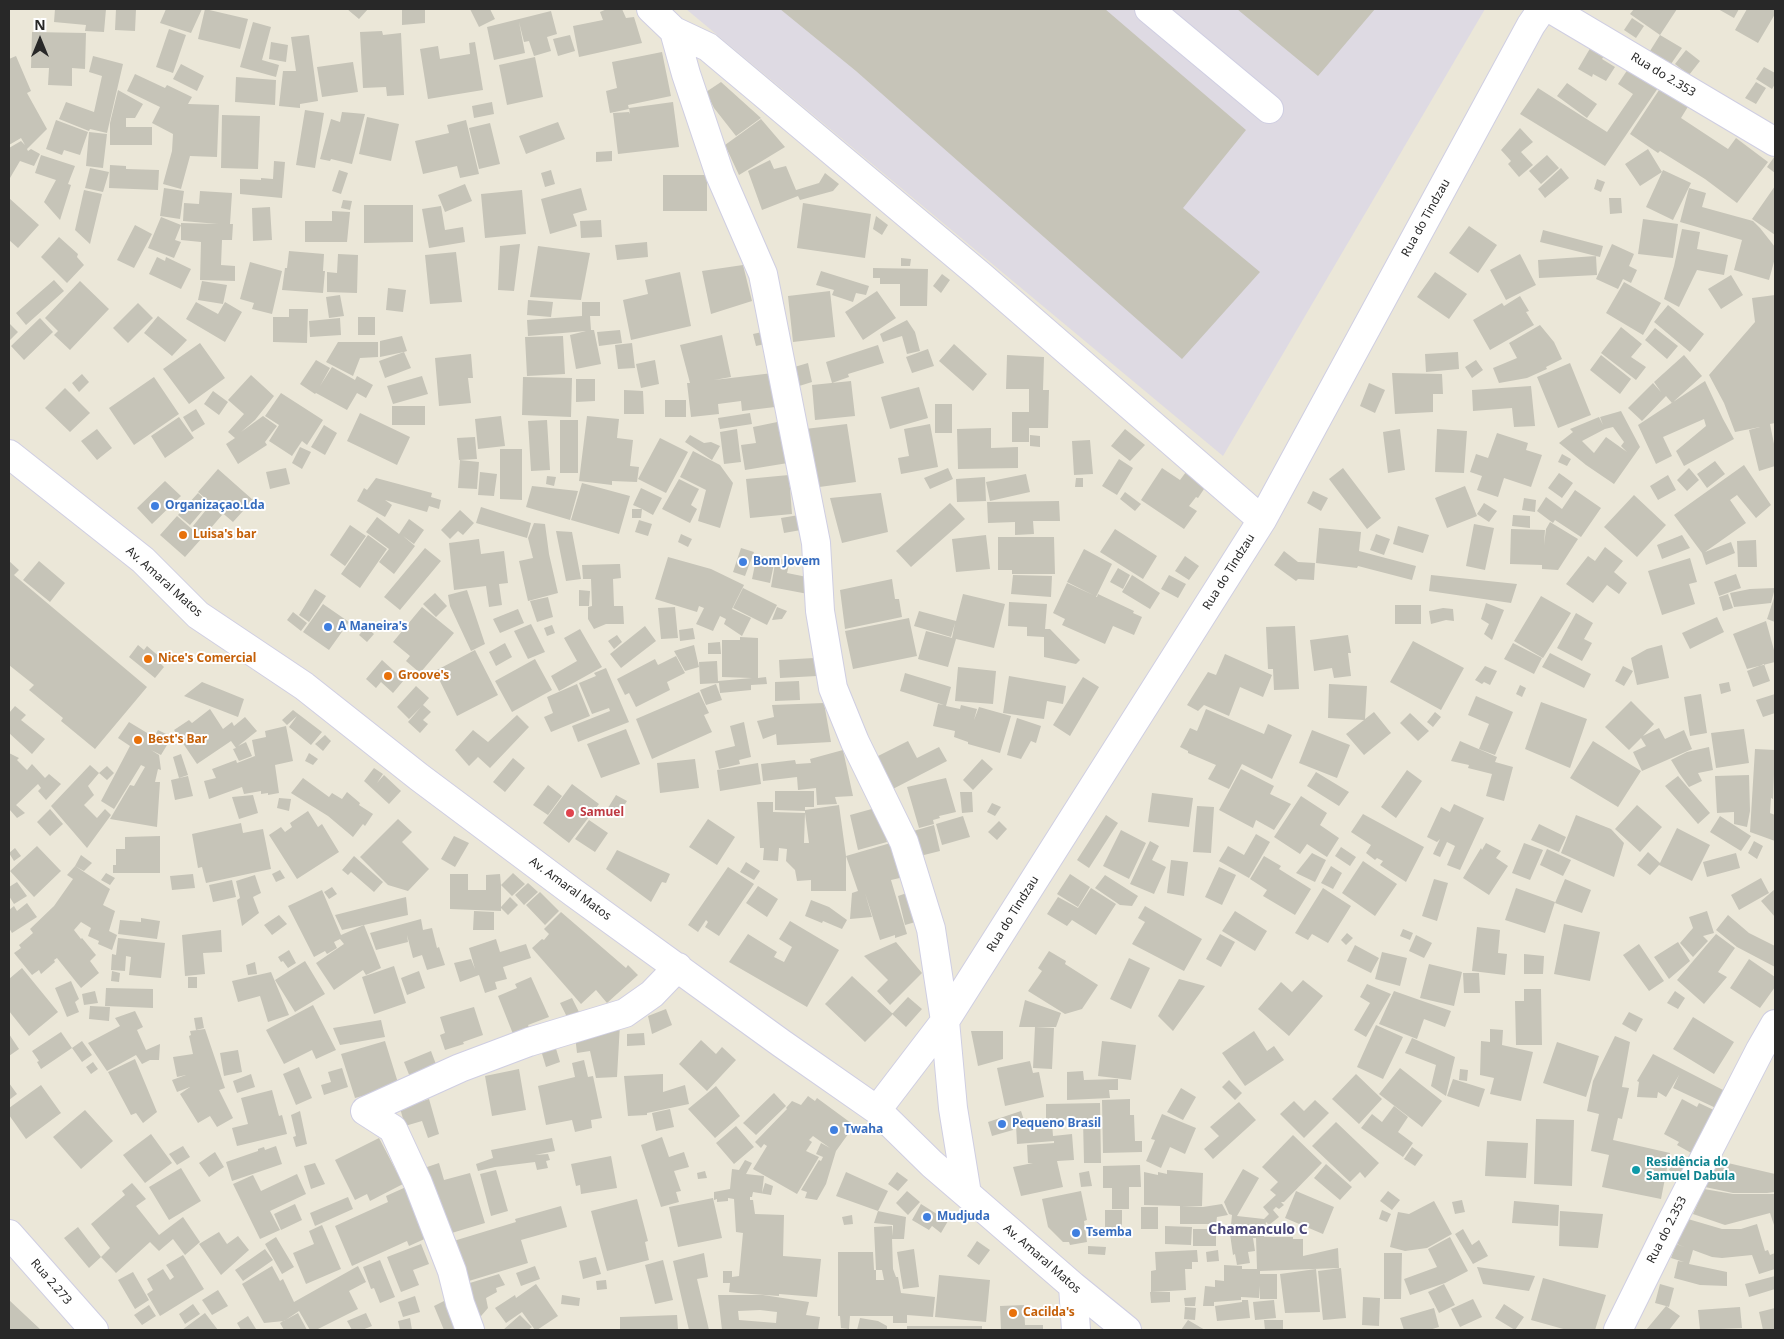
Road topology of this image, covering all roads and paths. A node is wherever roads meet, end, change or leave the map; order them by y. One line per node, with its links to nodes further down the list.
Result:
1 (652, 9): 5 (street)
2 (1149, 9): 6 (street)
3 (1542, 9): 9 (street, Rua do Tindzau)
4 (1551, 9): 7 (street, Rua do 2.353)
5 (674, 31): 9 (street); 11 (street)
6 (1269, 109)
7 (1775, 142)
8 (9, 454): 10 (street, Av. Amaral Matos)
9 (1262, 520): 11 (street, Rua do Tindzau)
10 (678, 967): 13 (street, Av. Amaral Matos); 18 (street)
11 (945, 1021): 13 (street, Rua do Tindzau); 14 (street)
12 (1775, 1024): 21 (street, Rua do 2.353)
13 (877, 1110): 14 (street, Av. Amaral Matos)
14 (967, 1194): 16 (street, Av. Amaral Matos)
15 (9, 1234): 17 (street, Rua 2.273)
16 (1073, 1286): 19 (street); 20 (street, Av. Amaral Matos)
17 (94, 1330)
18 (470, 1330)
19 (1076, 1330)
20 (1127, 1330)
21 (1618, 1330)

